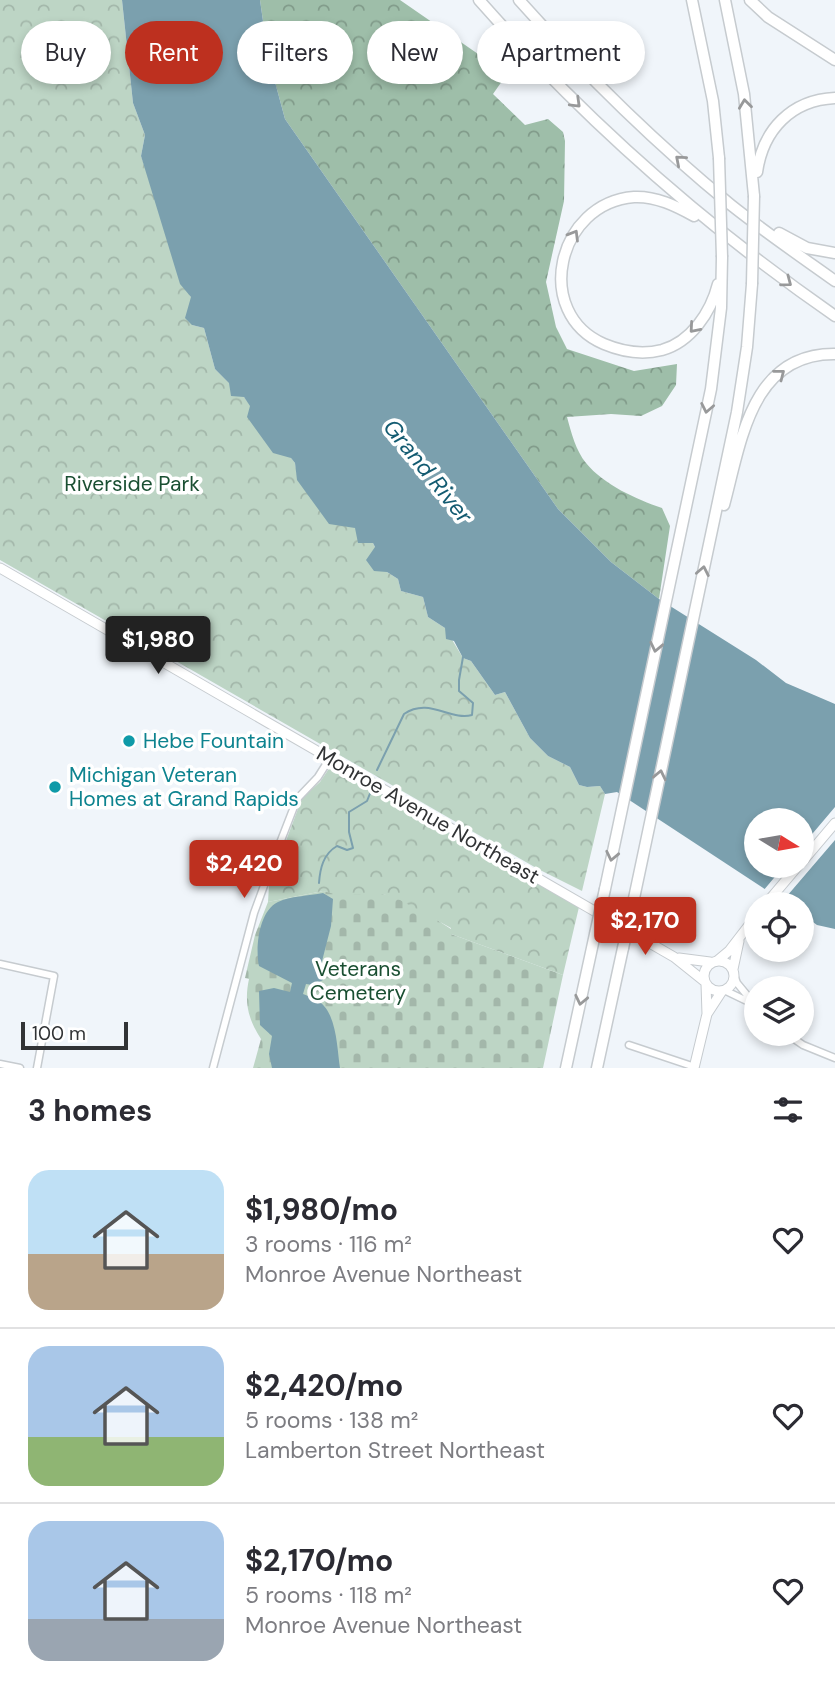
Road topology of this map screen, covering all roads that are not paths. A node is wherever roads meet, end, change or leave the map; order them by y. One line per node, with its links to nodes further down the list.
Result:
1 (479, 0): 14 (highway, one-way to 14)
2 (519, 0): 7 (highway)
3 (528, 0): 8 (highway)
4 (692, 0): 16 (highway, bridge)
5 (725, 0): 12 (highway, one-way to 5)
6 (750, 0): 9 (highway)
7 (538, 21)
8 (540, 21)
9 (835, 60)
10 (600, 84): 13 (highway, one-way to 10)
11 (835, 99): 12 (highway)
12 (754, 196): 20 (highway, bridge)
13 (732, 205): 15 (highway); 17 (highway)
14 (710, 224): 16 (highway, one-way to 14); 18 (highway, one-way to 18)
15 (835, 253)
16 (722, 262): 45 (highway, one-way to 45, bridge)
17 (835, 281)
18 (835, 316)
19 (835, 354): 20 (highway, one-way to 19)
20 (708, 547): 46 (highway, one-way to 20, bridge)
21 (0, 568): 22 (main road, Monroe Avenue Northeast)
22 (330, 758): 29 (main road, Monroe Avenue Northeast); 44 (street)
23 (835, 823): 24 (main road)
24 (814, 848)
25 (788, 878): 26 (main road)
26 (776, 892)
27 (744, 931): 28 (main road)
28 (740, 936): 30 (main road); 32 (main road)
29 (674, 957): 30 (main road, Monroe Avenue Northeast); 33 (main road, Monroe Avenue Northeast)
30 (714, 962): 32 (main road); 33 (main road)
31 (0, 964): 43 (street)
32 (733, 972): 34 (main road); 35 (street)
33 (705, 983): 34 (main road); 37 (main road)
34 (723, 991): 36 (street); 37 (main road)
35 (744, 992)
36 (744, 1001)
37 (707, 1014): 47 (main road)
38 (629, 1045): 47 (street)
39 (805, 1046): 40 (street)
40 (835, 1058)
41 (0, 1064): 42 (street)
42 (20, 1068)
43 (37, 1068)
44 (213, 1068)
45 (566, 1068)
46 (597, 1068)
47 (695, 1068)

